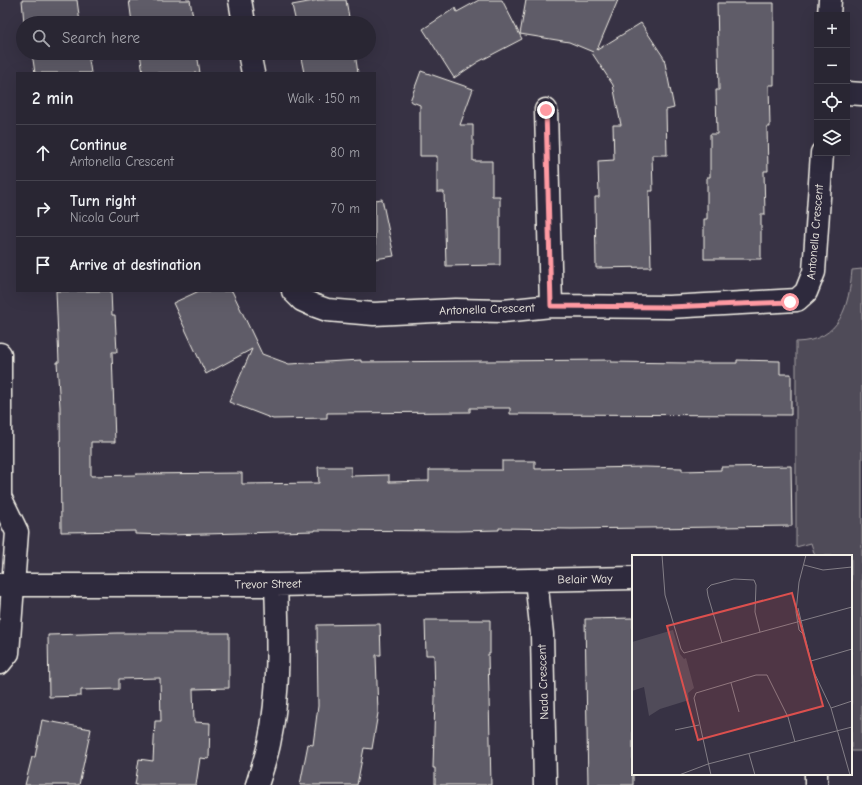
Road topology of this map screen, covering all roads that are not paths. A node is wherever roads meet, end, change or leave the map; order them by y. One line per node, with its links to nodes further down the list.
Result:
1 (240, 0): 4 (street)
2 (830, 0): 3 (street)
3 (829, 12)
4 (243, 16)
5 (250, 60): 6 (street)
6 (253, 72)
7 (850, 93): 8 (street)
8 (862, 94)
9 (546, 110): 12 (street)
10 (822, 156): 12 (street, Antonella Crescent)
11 (294, 292): 12 (street, Antonella Crescent)
12 (551, 306)
13 (0, 354): 14 (street)
14 (1, 500): 18 (street)
15 (632, 578): 16 (street, Belair Way)
16 (536, 580): 17 (street, Trevor Street); 21 (street, Nada Crescent)
17 (276, 584): 18 (street, Trevor Street); 20 (street)
18 (7, 585): 19 (street)
19 (0, 663)
20 (257, 785)
21 (545, 785)

